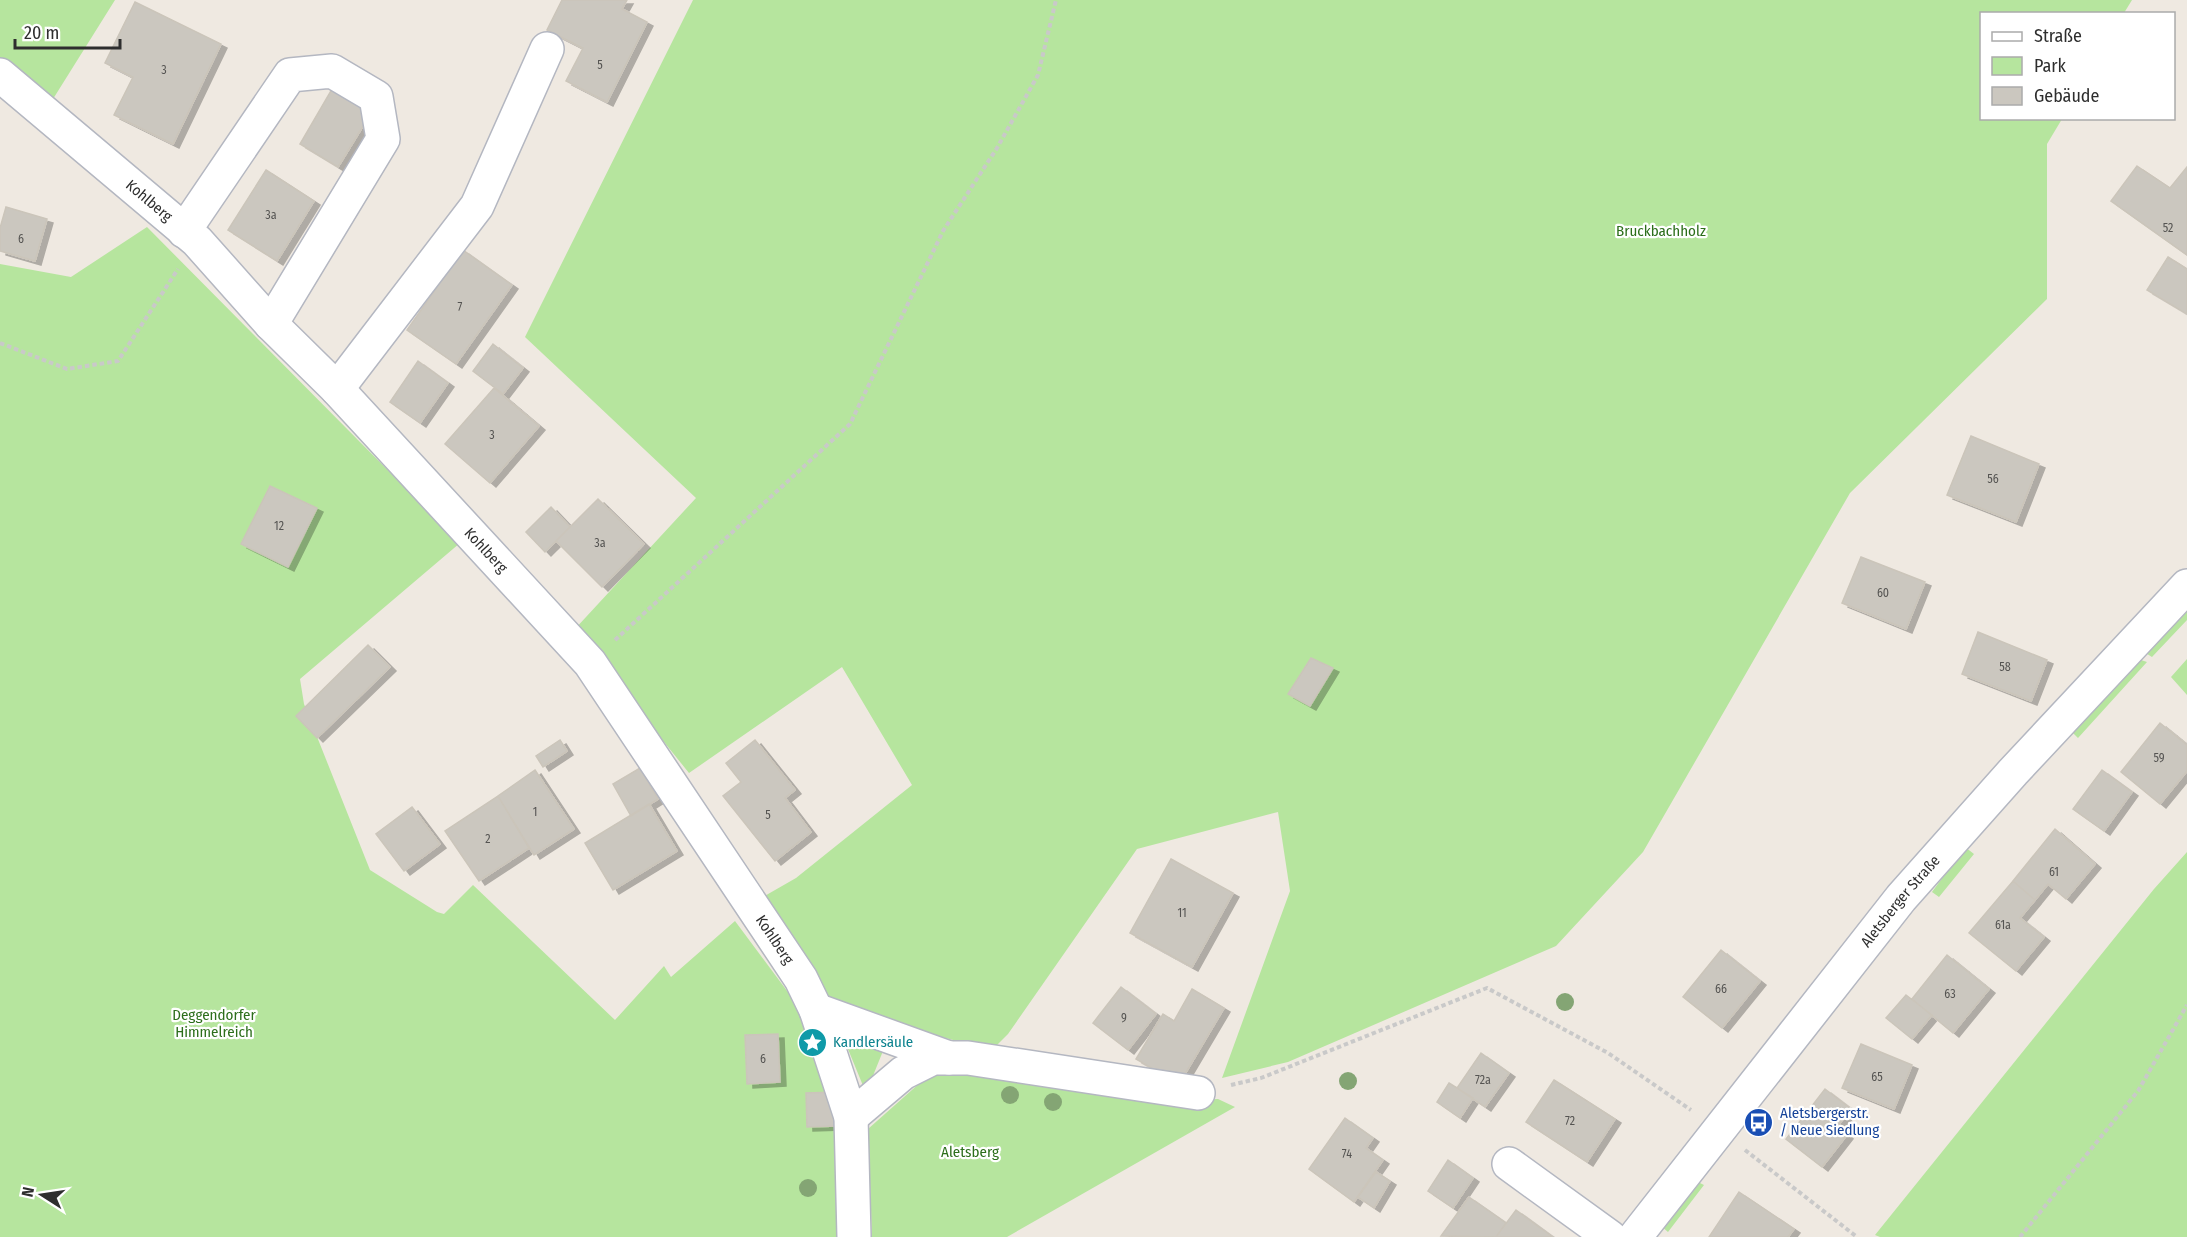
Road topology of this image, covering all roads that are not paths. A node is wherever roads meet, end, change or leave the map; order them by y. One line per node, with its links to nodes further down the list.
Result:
1 (547, 49): 5 (street)
2 (0, 75): 3 (street, Kohlberg)
3 (190, 236): 4 (street, Kohlberg); 4 (street)
4 (271, 324): 5 (street, Kohlberg)
5 (337, 389): 7 (street, Kohlberg)
6 (2187, 586): 14 (street, Aletsberger Straße)
7 (816, 1010): 8 (street); 10 (street, Kohlberg)
8 (949, 1058): 9 (street); 10 (street)
9 (1198, 1093)
10 (851, 1117): 12 (street, Kohlberg)
11 (1509, 1164): 13 (street)
12 (854, 1237)
13 (1610, 1237)
14 (1635, 1237)

